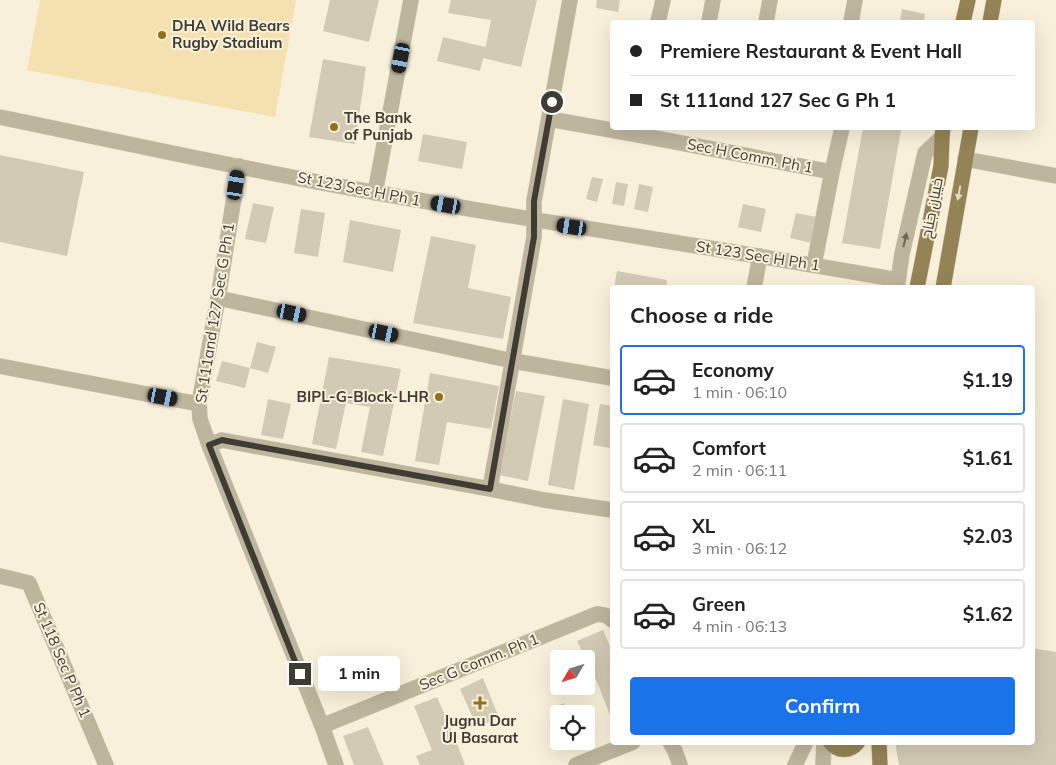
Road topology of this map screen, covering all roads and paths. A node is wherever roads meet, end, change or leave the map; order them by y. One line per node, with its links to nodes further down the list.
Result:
1 (412, 0): 26 (street)
2 (570, 0): 16 (street)
3 (662, 0): 9 (street)
4 (713, 0): 10 (street)
5 (770, 0): 11 (street)
6 (855, 0): 12 (street)
7 (968, 0): 13 (main road)
8 (994, 0): 14 (main road)
9 (658, 20)
10 (709, 20)
11 (766, 20)
12 (851, 20)
13 (963, 20)
14 (990, 20)
15 (0, 117): 23 (street, St 123 Sec H Ph 1)
16 (549, 119): 17 (street, Sec H Comm. Ph 1); 27 (street)
17 (610, 127)
18 (842, 130): 24 (street)
19 (970, 130): 22 (main road, خیبان جناح)
20 (639, 131): 24 (street, Sec H Comm. Ph 1)
21 (943, 132): 30 (street, one-way to 21); 32 (main road, خیبان جناح)
22 (965, 159): 25 (street); 33 (main road, خیبان جناح, one-way to 33)
23 (239, 166): 26 (street, St 123 Sec H Ph 1); 34 (street, St 111and 127 Sec G Ph 1)
24 (832, 172): 29 (street)
25 (1056, 176)
26 (375, 193): 27 (street, St 123 Sec H Ph 1)
27 (534, 221): 28 (street, St 123 Sec H Ph 1); 35 (street)
28 (760, 256): 29 (street, St 123 Sec H Ph 1); 31 (street)
29 (814, 265): 30 (street, St 123 Sec H Ph 1)
30 (897, 284)
31 (755, 285)
32 (918, 285)
33 (944, 285)
34 (218, 298): 35 (street); 38 (street, St 111and 127 Sec G Ph 1)
35 (513, 361): 37 (street); 40 (street)
36 (0, 366): 38 (street)
37 (610, 378)
38 (199, 404): 39 (street, St 111and 127 Sec G Ph 1)
39 (209, 445): 40 (street); 44 (street, St 111and 127 Sec G Ph 1)
40 (490, 489): 41 (street)
41 (610, 510)
42 (0, 576): 52 (street, St 118 Sec P Ph 1)
43 (610, 618): 44 (street, Sec G Comm. Ph 1)
44 (322, 726): 53 (street, St 111and 127 Sec G Ph 1)
45 (626, 745): 54 (street)
46 (672, 745): 55 (street)
47 (805, 745): 56 (street)
48 (824, 745): 57 (street)
49 (832, 745): 50 (main road)
50 (856, 745)
51 (879, 745): 58 (main road)
52 (106, 765)
53 (336, 765)
54 (576, 765)
55 (680, 765)
56 (795, 765)
57 (823, 765)
58 (880, 765)

